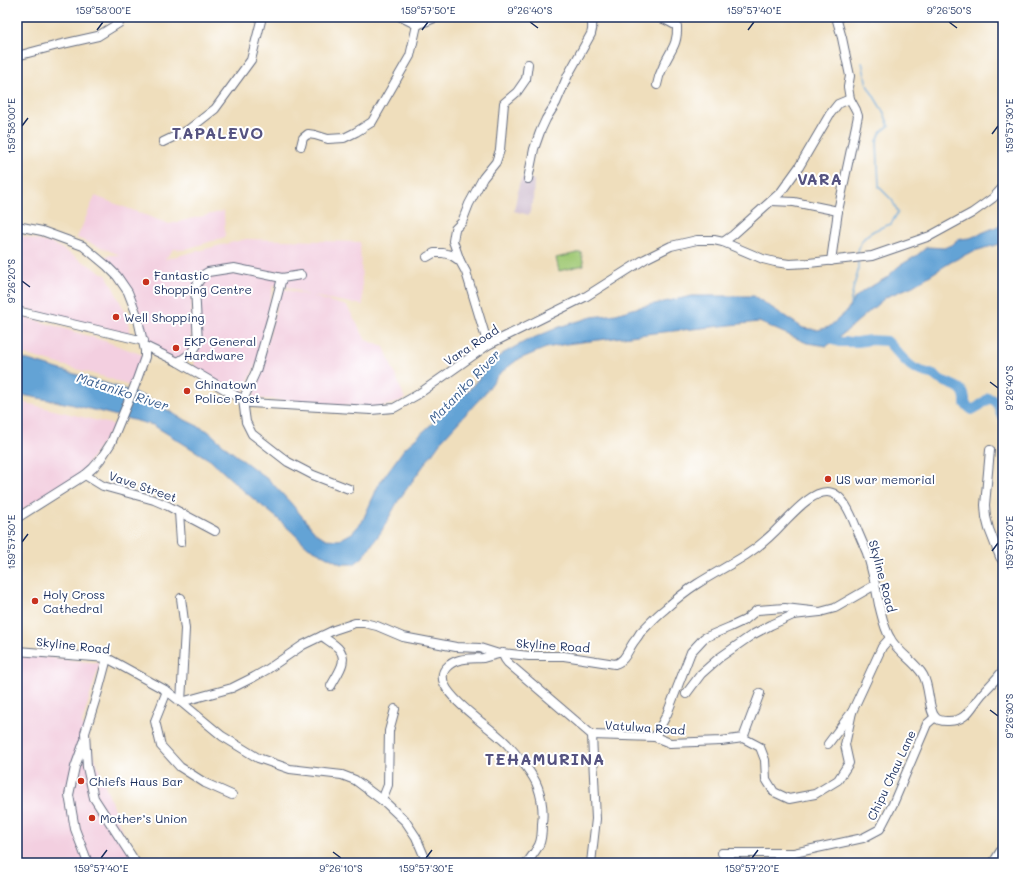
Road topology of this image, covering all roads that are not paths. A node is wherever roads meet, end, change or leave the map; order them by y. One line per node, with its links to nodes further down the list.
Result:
1 (122, 17): 9 (street)
2 (262, 17): 13 (street)
3 (401, 17): 8 (street)
4 (437, 17): 8 (street)
5 (589, 17): 15 (street)
6 (658, 17): 11 (street)
7 (836, 17): 12 (street)
8 (417, 25): 14 (street)
9 (17, 56)
10 (528, 64): 22 (street)
11 (657, 85)
12 (850, 99): 17 (street); 18 (street)
13 (163, 142)
14 (301, 146)
15 (528, 178)
16 (1003, 186): 23 (street, Vara Road)
17 (772, 201): 18 (street); 20 (street)
18 (838, 211): 23 (street)
19 (17, 226): 27 (street)
20 (723, 242): 23 (street, Vara Road); 28 (street, Vara Road)
21 (427, 257): 22 (street)
22 (460, 261): 28 (street)
23 (831, 261)
24 (301, 275): 25 (street)
25 (282, 278): 29 (street); 30 (street)
26 (17, 311): 27 (street, Vara Road)
27 (144, 344): 29 (street, Vara Road); 32 (street)
28 (488, 345): 30 (street, Vara Road)
29 (178, 362): 30 (street, Vara Road)
30 (243, 400): 33 (street)
31 (990, 450): 38 (street)
32 (85, 475): 34 (street, Vave Street); 35 (street)
33 (349, 489)
34 (179, 512): 36 (street, Vave Street); 37 (street)
35 (17, 518)
36 (215, 531)
37 (180, 542)
38 (1003, 561)
39 (875, 584): 41 (street); 43 (street, Skyline Road); 45 (street, Skyline Road)
40 (181, 598): 52 (street)
41 (820, 612): 51 (street); 57 (street)
42 (322, 636): 45 (street, Skyline Road); 48 (street); 52 (street, Skyline Road)
43 (890, 638): 54 (street); 55 (street, Skyline Road)
44 (17, 651): 46 (street, Skyline Road)
45 (501, 653): 56 (street); 68 (street)
46 (107, 658): 49 (street, Skyline Road); 59 (street)
47 (1003, 670): 55 (street)
48 (330, 686)
49 (167, 691): 52 (street, Skyline Road); 61 (street)
50 (760, 692): 58 (street)
51 (686, 694)
52 (181, 702): 62 (street)
53 (395, 709): 62 (street)
54 (852, 712): 58 (street); 60 (street)
55 (935, 717): 64 (street, Chipu Chau Lane)
56 (592, 735): 57 (street, Vatulwa Road); 69 (street)
57 (655, 738): 58 (street, Vatulwa Road)
58 (743, 738)
59 (85, 739): 65 (street); 66 (street)
60 (828, 744)
61 (232, 795)
62 (382, 800): 67 (street)
63 (1003, 847): 70 (street)
64 (722, 853)
65 (88, 863)
66 (136, 863)
67 (427, 863)
68 (528, 863)
69 (591, 863)
70 (993, 863)

